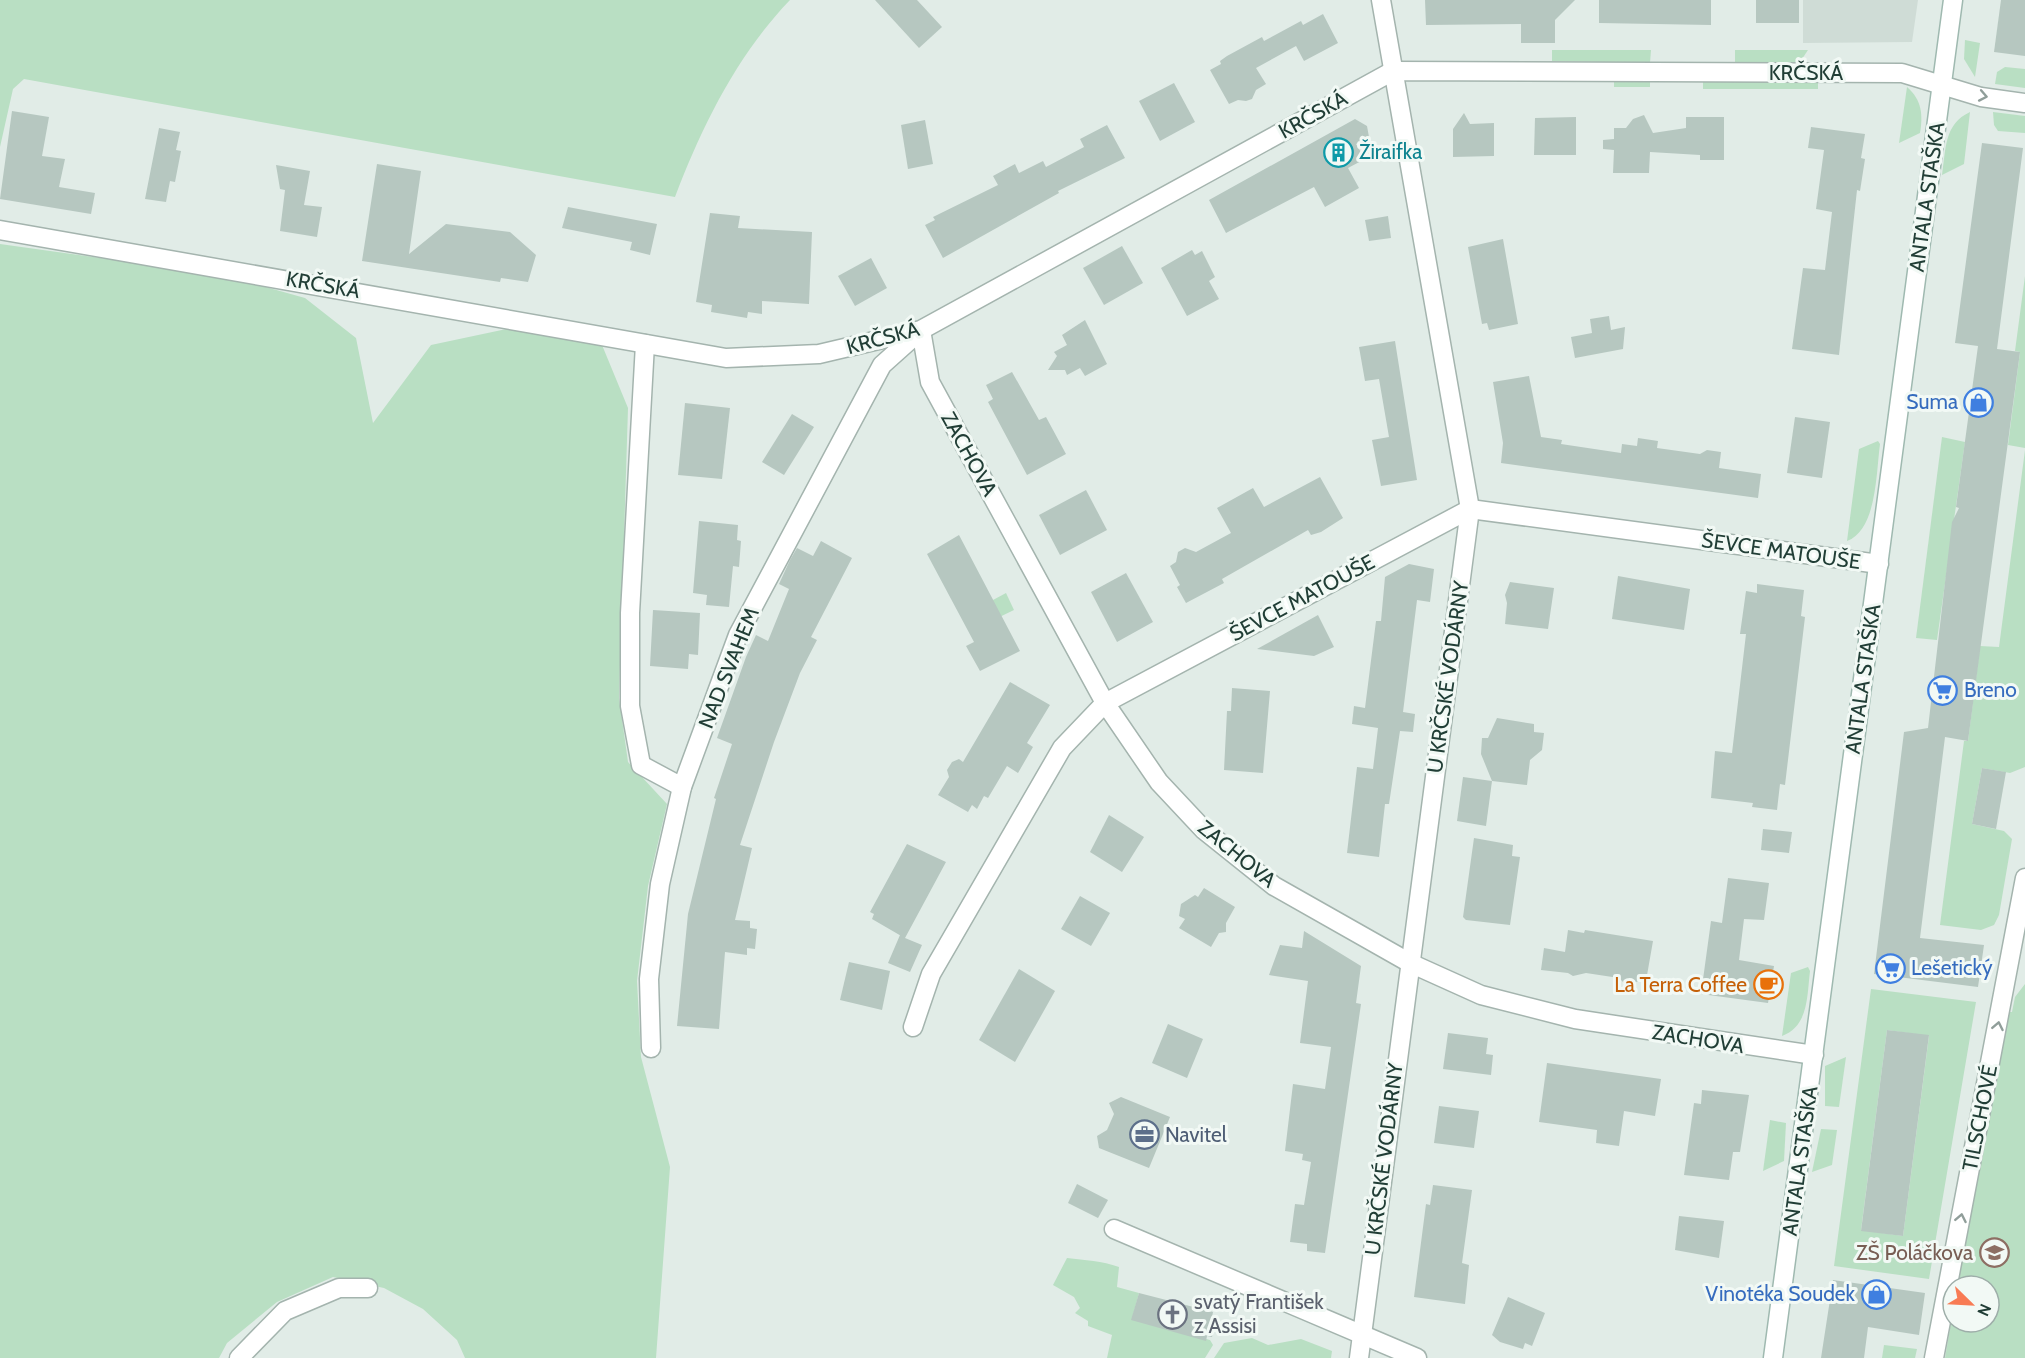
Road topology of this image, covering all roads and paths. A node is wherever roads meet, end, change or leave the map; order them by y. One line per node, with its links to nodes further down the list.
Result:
1 (1381, 0): 3 (street, U KRČSKÉ VODÁRNY)
2 (1953, 0): 4 (street, ANTALA STAŠKA)
3 (1393, 71): 4 (street, KRČSKÁ); 7 (street, KRČSKÁ); 9 (street, U KRČSKÉ VODÁRNY)
4 (1942, 86): 5 (street, KRČSKÁ, one-way to 5); 10 (street, ANTALA STAŠKA)
5 (2025, 103)
6 (0, 230): 8 (street, KRČSKÁ)
7 (921, 330): 8 (street, KRČSKÁ); 11 (street, ZACHOVA); 12 (street, NAD SVAHEM)
8 (645, 344): 12 (street)
9 (1470, 509): 10 (street, ŠEVCE MATOUŠE); 11 (street, ŠEVCE MATOUŠE); 15 (street, U KRČSKÉ VODÁRNY)
10 (1879, 564): 18 (street, ANTALA STAŠKA)
11 (1105, 703): 15 (street, ZACHOVA); 16 (street, ŠEVCE MATOUŠE)
12 (682, 787): 17 (street, NAD SVAHEM)
13 (2025, 878): 14 (street, TILSCHOVÉ)
14 (2018, 955): 26 (street, TILSCHOVÉ, one-way to 14)
15 (1410, 963): 18 (street, ZACHOVA); 21 (street, U KRČSKÉ VODÁRNY)
16 (913, 1027)
17 (651, 1048)
18 (1814, 1055): 25 (street, ANTALA STAŠKA)
19 (1113, 1229): 21 (street)
20 (368, 1288): 22 (street)
21 (1362, 1335): 23 (street, U KRČSKÉ VODÁRNY); 24 (street)
22 (238, 1358)
23 (1359, 1358)
24 (1417, 1358)
25 (1773, 1358)
26 (1934, 1358)

